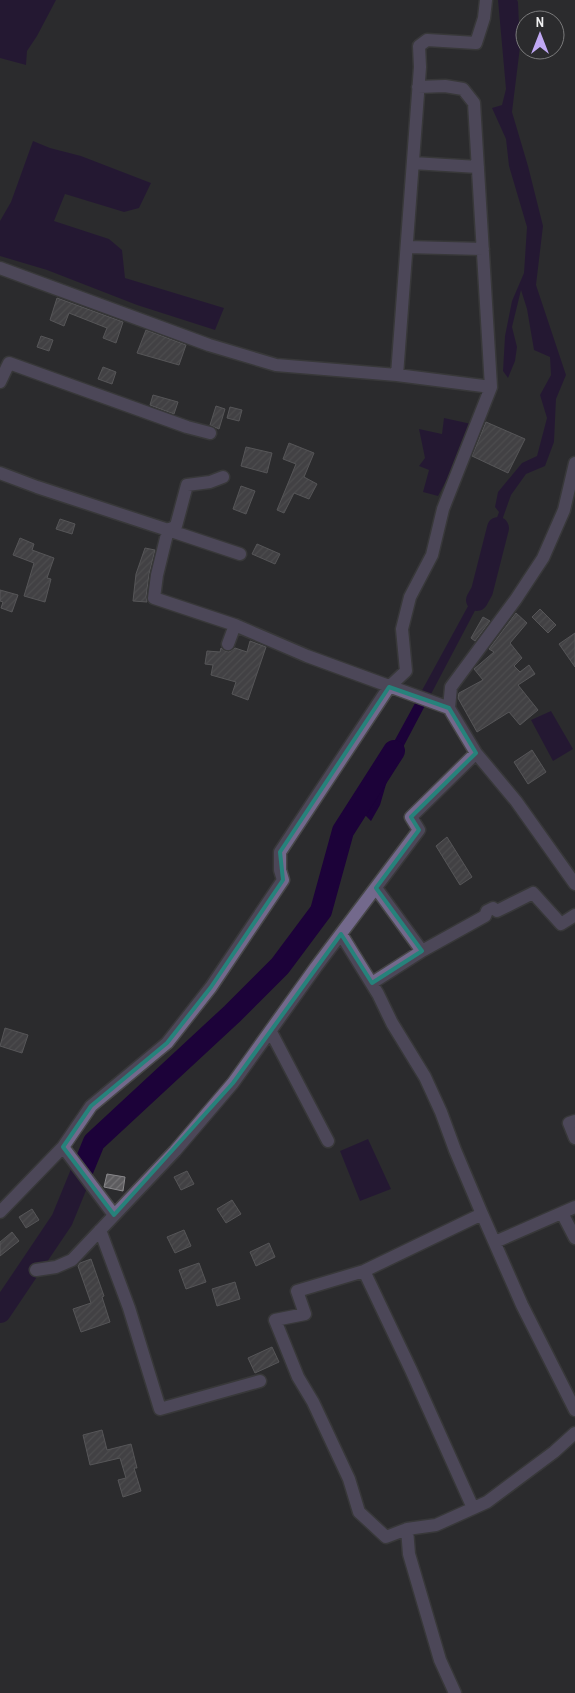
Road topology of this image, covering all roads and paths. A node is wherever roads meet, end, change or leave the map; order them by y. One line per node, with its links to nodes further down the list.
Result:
1 (486, 0): 2 (street)
2 (418, 87): 3 (street); 4 (street)
3 (413, 163): 4 (street); 5 (street)
4 (478, 167): 6 (street)
5 (407, 247): 6 (street); 8 (street)
6 (483, 249): 10 (street)
7 (0, 268): 8 (street)
8 (398, 375): 10 (street)
9 (0, 382): 11 (street)
10 (491, 387): 19 (street)
11 (210, 433)
12 (575, 463): 20 (street)
13 (0, 473): 15 (street)
14 (223, 477): 15 (street)
15 (168, 530): 16 (street); 17 (street)
16 (240, 554)
17 (234, 626): 18 (street); 19 (street)
18 (228, 644)
19 (389, 687): 20 (street); 32 (street)
20 (449, 708): 21 (street)
21 (476, 753): 22 (street); 23 (street)
22 (575, 884)
23 (376, 888): 25 (street); 26 (street)
24 (575, 915): 26 (street)
25 (341, 934): 27 (street); 28 (street)
26 (422, 950): 27 (street)
27 (372, 983): 36 (street)
28 (271, 1032): 31 (street); 37 (street)
29 (575, 1121): 30 (street)
30 (575, 1138)
31 (328, 1141)
32 (63, 1147): 34 (street); 37 (street)
33 (575, 1207): 35 (street)
34 (0, 1212)
35 (562, 1213): 39 (street); 40 (street)
36 (482, 1214): 40 (street); 42 (street)
37 (114, 1215): 38 (street)
38 (100, 1230): 41 (street); 43 (street)
39 (575, 1238)
40 (494, 1242): 44 (street)
41 (36, 1270)
42 (364, 1271): 46 (street); 47 (street)
43 (260, 1381)
44 (575, 1410)
45 (575, 1434): 46 (street)
46 (473, 1508): 47 (street)
47 (407, 1529): 48 (street)
48 (455, 1693)

